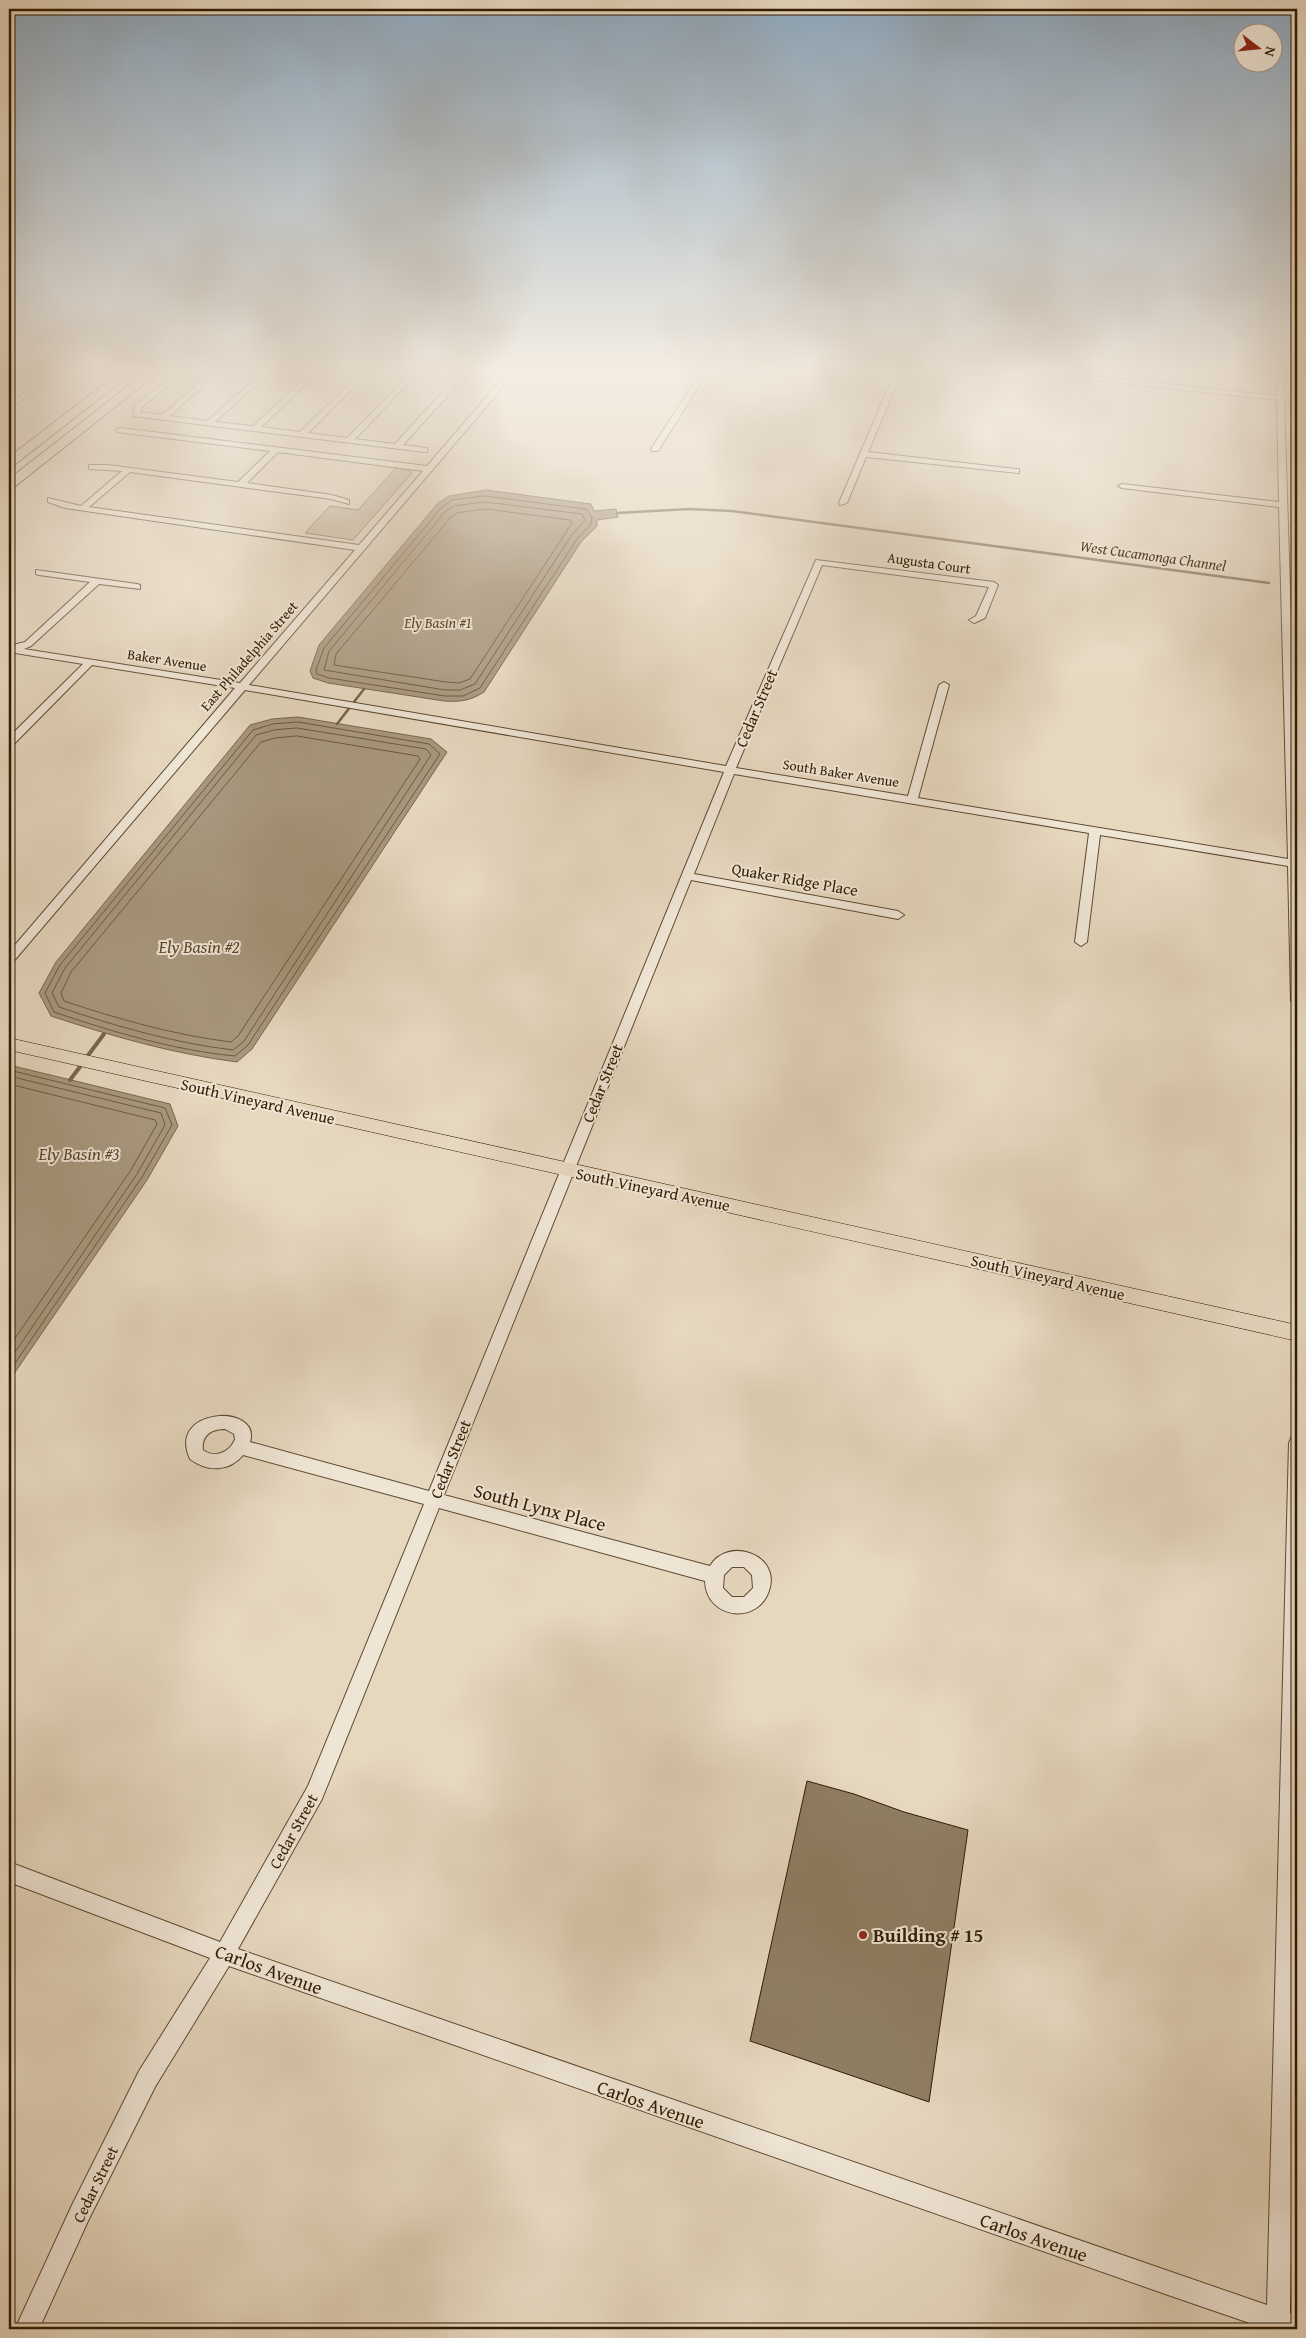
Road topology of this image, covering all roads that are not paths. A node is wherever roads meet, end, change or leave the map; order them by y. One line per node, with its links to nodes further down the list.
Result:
1 (115, 481): 13 (street)
2 (211, 481): 7 (street)
3 (244, 481): 7 (street)
4 (418, 481): 14 (street, East Philadelphia Street)
5 (852, 481): 11 (street)
6 (1282, 481): 12 (street)
7 (240, 485): 10 (street)
8 (1122, 486): 12 (street)
9 (52, 500): 13 (street)
10 (346, 502)
11 (843, 503)
12 (1282, 505): 29 (street)
13 (83, 508): 14 (street)
14 (361, 548): 23 (street, East Philadelphia Street)
15 (819, 562): 19 (street, Augusta Court); 26 (street, Cedar Street)
16 (39, 572): 17 (street)
17 (97, 581): 18 (street); 20 (street)
18 (137, 586)
19 (974, 620)
20 (11, 649): 21 (street, Baker Avenue)
21 (90, 662): 23 (street, Baker Avenue); 25 (street)
22 (944, 685): 27 (street)
23 (243, 686): 24 (street, Baker Avenue); 33 (street, East Philadelphia Street)
24 (380, 709): 26 (street, South Baker Avenue)
25 (9, 742)
26 (730, 770): 27 (street, South Baker Avenue); 30 (street, Cedar Street)
27 (912, 800): 28 (street, South Baker Avenue)
28 (1096, 830): 29 (street, South Baker Avenue); 32 (street)
29 (1296, 864): 34 (street)
30 (686, 876): 31 (street, Quaker Ridge Place); 36 (street, Cedar Street)
31 (898, 915)
32 (1082, 942)
33 (9, 959)
34 (1297, 1001)
35 (9, 1044): 36 (main road, South Vineyard Avenue)
36 (566, 1170): 37 (main road, South Vineyard Avenue); 40 (street, Cedar Street)
37 (1297, 1333)
38 (1297, 1443): 42 (street)
39 (240, 1447): 40 (street, South Lynx Place)
40 (433, 1501): 41 (street, South Lynx Place); 44 (street, Cedar Street)
41 (714, 1574)
42 (1294, 1726): 45 (street)
43 (9, 1872): 44 (street, Carlos Avenue)
44 (225, 1953): 45 (street, Carlos Avenue); 46 (street, Cedar Street)
45 (1284, 2325)
46 (27, 2329)

